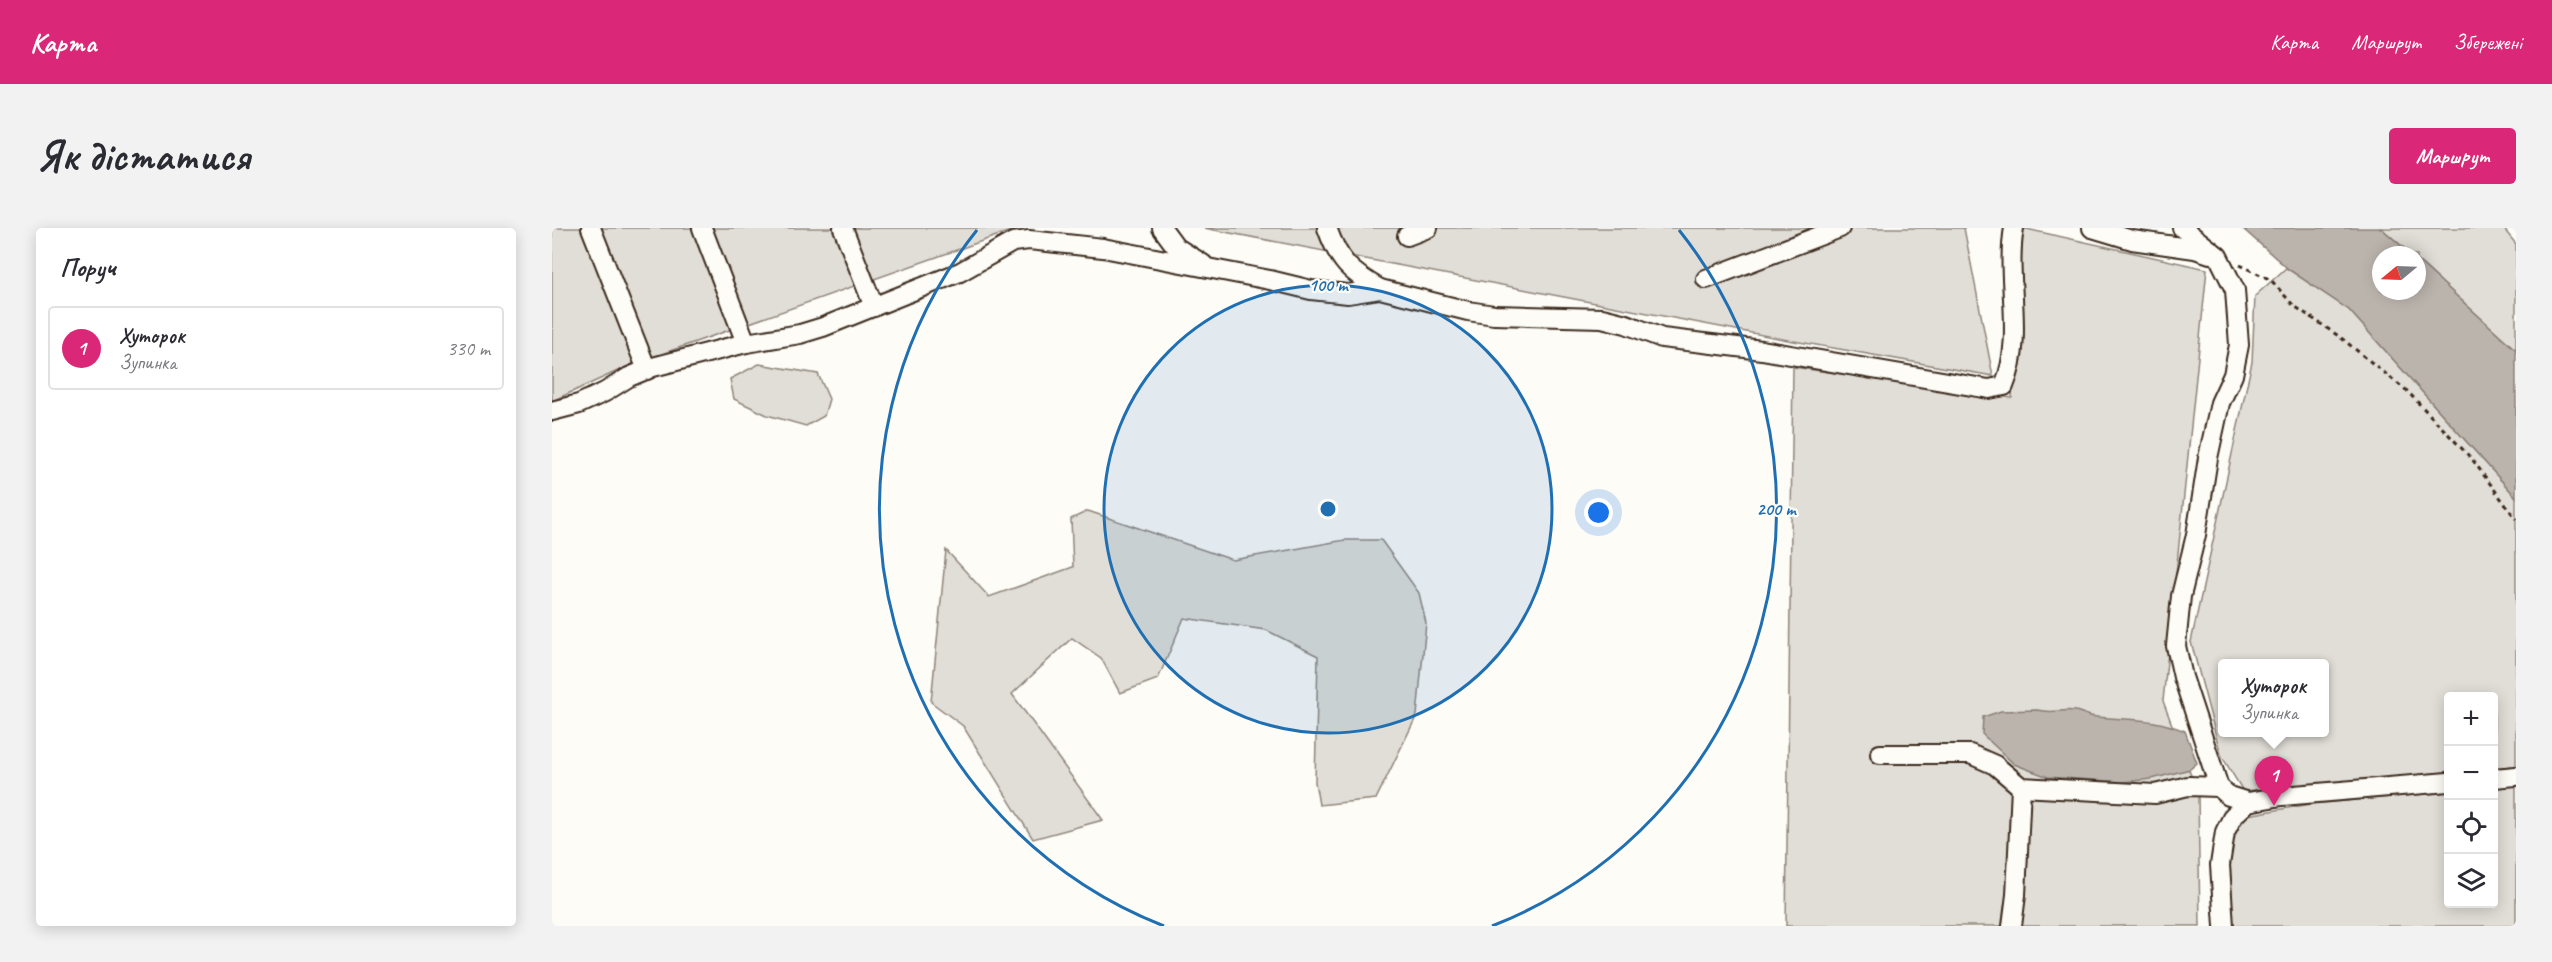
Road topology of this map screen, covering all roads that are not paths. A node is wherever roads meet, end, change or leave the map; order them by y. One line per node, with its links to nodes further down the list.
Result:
1 (591, 228): 20 (street)
2 (702, 228): 19 (street)
3 (843, 228): 18 (street)
4 (1012, 228): 13 (street)
5 (1162, 228): 15 (street)
6 (1327, 228): 17 (street)
7 (1428, 228): 12 (street)
8 (1840, 228): 16 (street)
9 (2014, 228): 17 (street)
10 (2092, 228): 14 (street)
11 (2182, 228): 14 (street)
12 (1407, 236)
13 (1029, 240): 15 (street); 18 (street)
14 (2218, 256): 27 (street)
15 (1209, 268): 17 (street)
16 (1706, 279)
17 (1380, 290)
18 (874, 307): 19 (street)
19 (746, 343): 20 (street)
20 (647, 370): 21 (street)
21 (552, 411)
22 (1880, 754): 26 (street)
23 (2516, 776): 24 (street)
24 (2498, 778)
25 (2444, 782): 28 (street)
26 (2021, 787): 27 (street); 29 (street)
27 (2219, 787): 28 (street)
28 (2248, 802): 30 (street)
29 (2012, 926)
30 (2224, 926)

